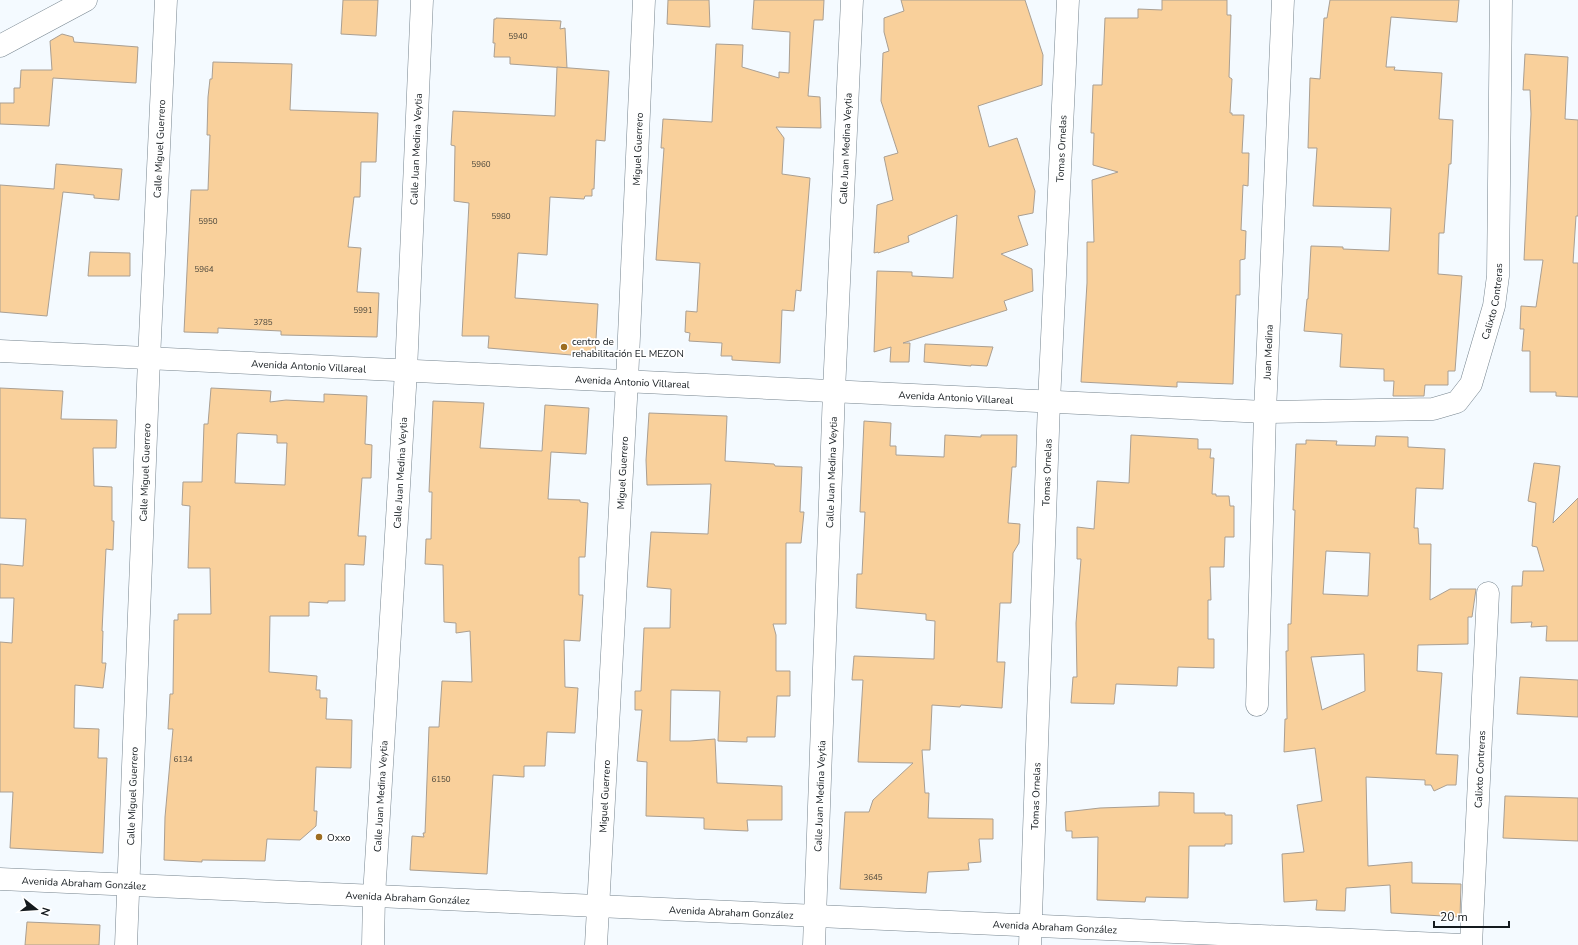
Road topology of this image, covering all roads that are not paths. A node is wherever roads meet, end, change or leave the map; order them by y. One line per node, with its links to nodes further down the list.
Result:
1 (86, 0): 9 (street)
2 (166, 0): 11 (street, Calle Miguel Guerrero)
3 (422, 0): 12 (street, Calle Juan Medina Veytia)
4 (644, 0): 13 (street, Miguel Guerrero)
5 (852, 0): 14 (street, Calle Juan Medina Veytia)
6 (1068, 0): 15 (street, Tomas Ornelas)
7 (1283, 0): 16 (street, Juan Medina)
8 (1501, 0): 16 (street, Calixto Contreras)
9 (0, 46)
10 (0, 351): 11 (street, Avenida Antonio Villareal)
11 (149, 359): 12 (street, Avenida Antonio Villareal); 20 (street, Calle Miguel Guerrero)
12 (406, 371): 13 (street, Avenida Antonio Villareal); 21 (street, Calle Juan Medina Veytia)
13 (627, 381): 14 (street, Avenida Antonio Villareal); 22 (street, Miguel Guerrero)
14 (834, 391): 15 (street, Avenida Antonio Villareal); 23 (street, Calle Juan Medina Veytia)
15 (1049, 402): 16 (street, Avenida Antonio Villareal); 24 (street, Tomas Ornelas)
16 (1265, 412): 18 (street, Juan Medina)
17 (1488, 593): 31 (street, Calixto Contreras)
18 (1257, 705)
19 (0, 879): 20 (street, Avenida Abraham González)
20 (128, 885): 21 (street, Avenida Abraham González); 26 (street, Calle Miguel Guerrero)
21 (374, 896): 22 (street, Avenida Abraham González); 27 (street, Calle Juan Medina Veytia)
22 (597, 906): 23 (street, Avenida Abraham González); 28 (street, Miguel Guerrero)
23 (816, 916): 24 (street, Avenida Abraham González); 29 (street, Calle Juan Medina Veytia)
24 (1030, 935): 25 (street, Avenida Abraham González)
25 (1256, 940): 30 (street, Avenida Abraham González)
26 (126, 945)
27 (373, 945)
28 (596, 945)
29 (814, 945)
30 (1462, 945)
31 (1471, 945)

